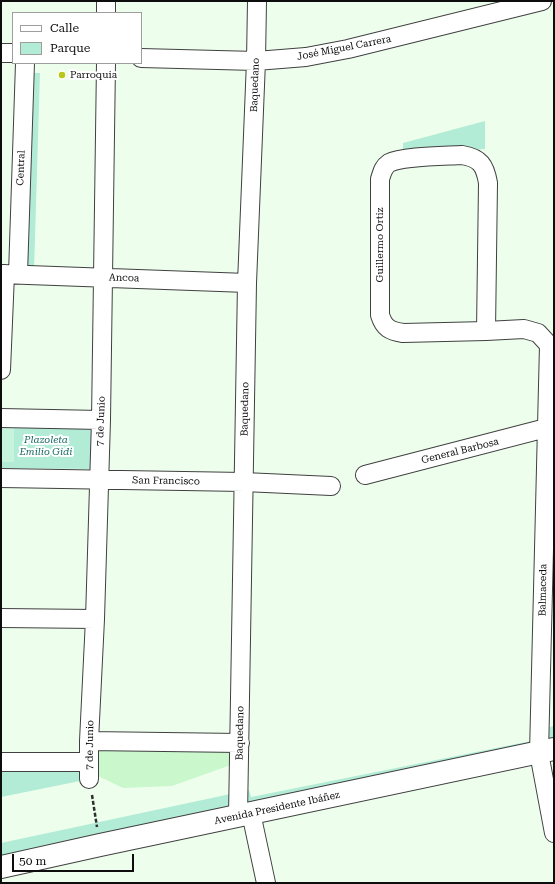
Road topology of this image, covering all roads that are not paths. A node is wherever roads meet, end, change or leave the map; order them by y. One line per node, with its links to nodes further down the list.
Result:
1 (106, 1): 4 (street)
2 (257, 1): 8 (street, Baquedano)
3 (542, 1): 8 (street, José Miguel Carrera)
4 (106, 12)
5 (1, 53): 6 (street)
6 (12, 53)
7 (142, 58): 8 (street, José Miguel Carrera)
8 (256, 61): 13 (street, Baquedano)
9 (25, 64): 11 (street, Central)
10 (106, 64): 12 (street, 7 de Junio)
11 (8, 274): 12 (street, Ancoa); 15 (street, Central)
12 (104, 278): 13 (street, Ancoa); 17 (street, 7 de Junio)
13 (247, 283): 22 (street, Baquedano)
14 (486, 331): 14 (street, Guillermo Ortiz); 18 (street, Balmaceda)
15 (1, 370)
16 (1, 418): 17 (street)
17 (101, 420): 21 (street, 7 de Junio)
18 (551, 427): 19 (street, General Barbosa); 26 (street, Balmaceda)
19 (365, 475)
20 (1, 478): 21 (street, San Francisco)
21 (99, 480): 22 (street, San Francisco); 25 (street, 7 de Junio)
22 (244, 482): 23 (street, San Francisco); 28 (street, Baquedano)
23 (331, 486)
24 (1, 618): 25 (street)
25 (95, 619): 27 (street, 7 de Junio)
26 (547, 726): 29 (street, Balmaceda)
27 (89, 741): 28 (street); 30 (street, 7 de Junio)
28 (240, 743): 31 (street, Baquedano)
29 (546, 751): 31 (street, Avenida Presidente Ibáñez); 32 (street, Balmaceda)
30 (1, 762)
31 (245, 815): 33 (street, Avenida Presidente Ibáñez); 34 (street, Baquedano)
32 (554, 833)
33 (1, 867)
34 (266, 883)

